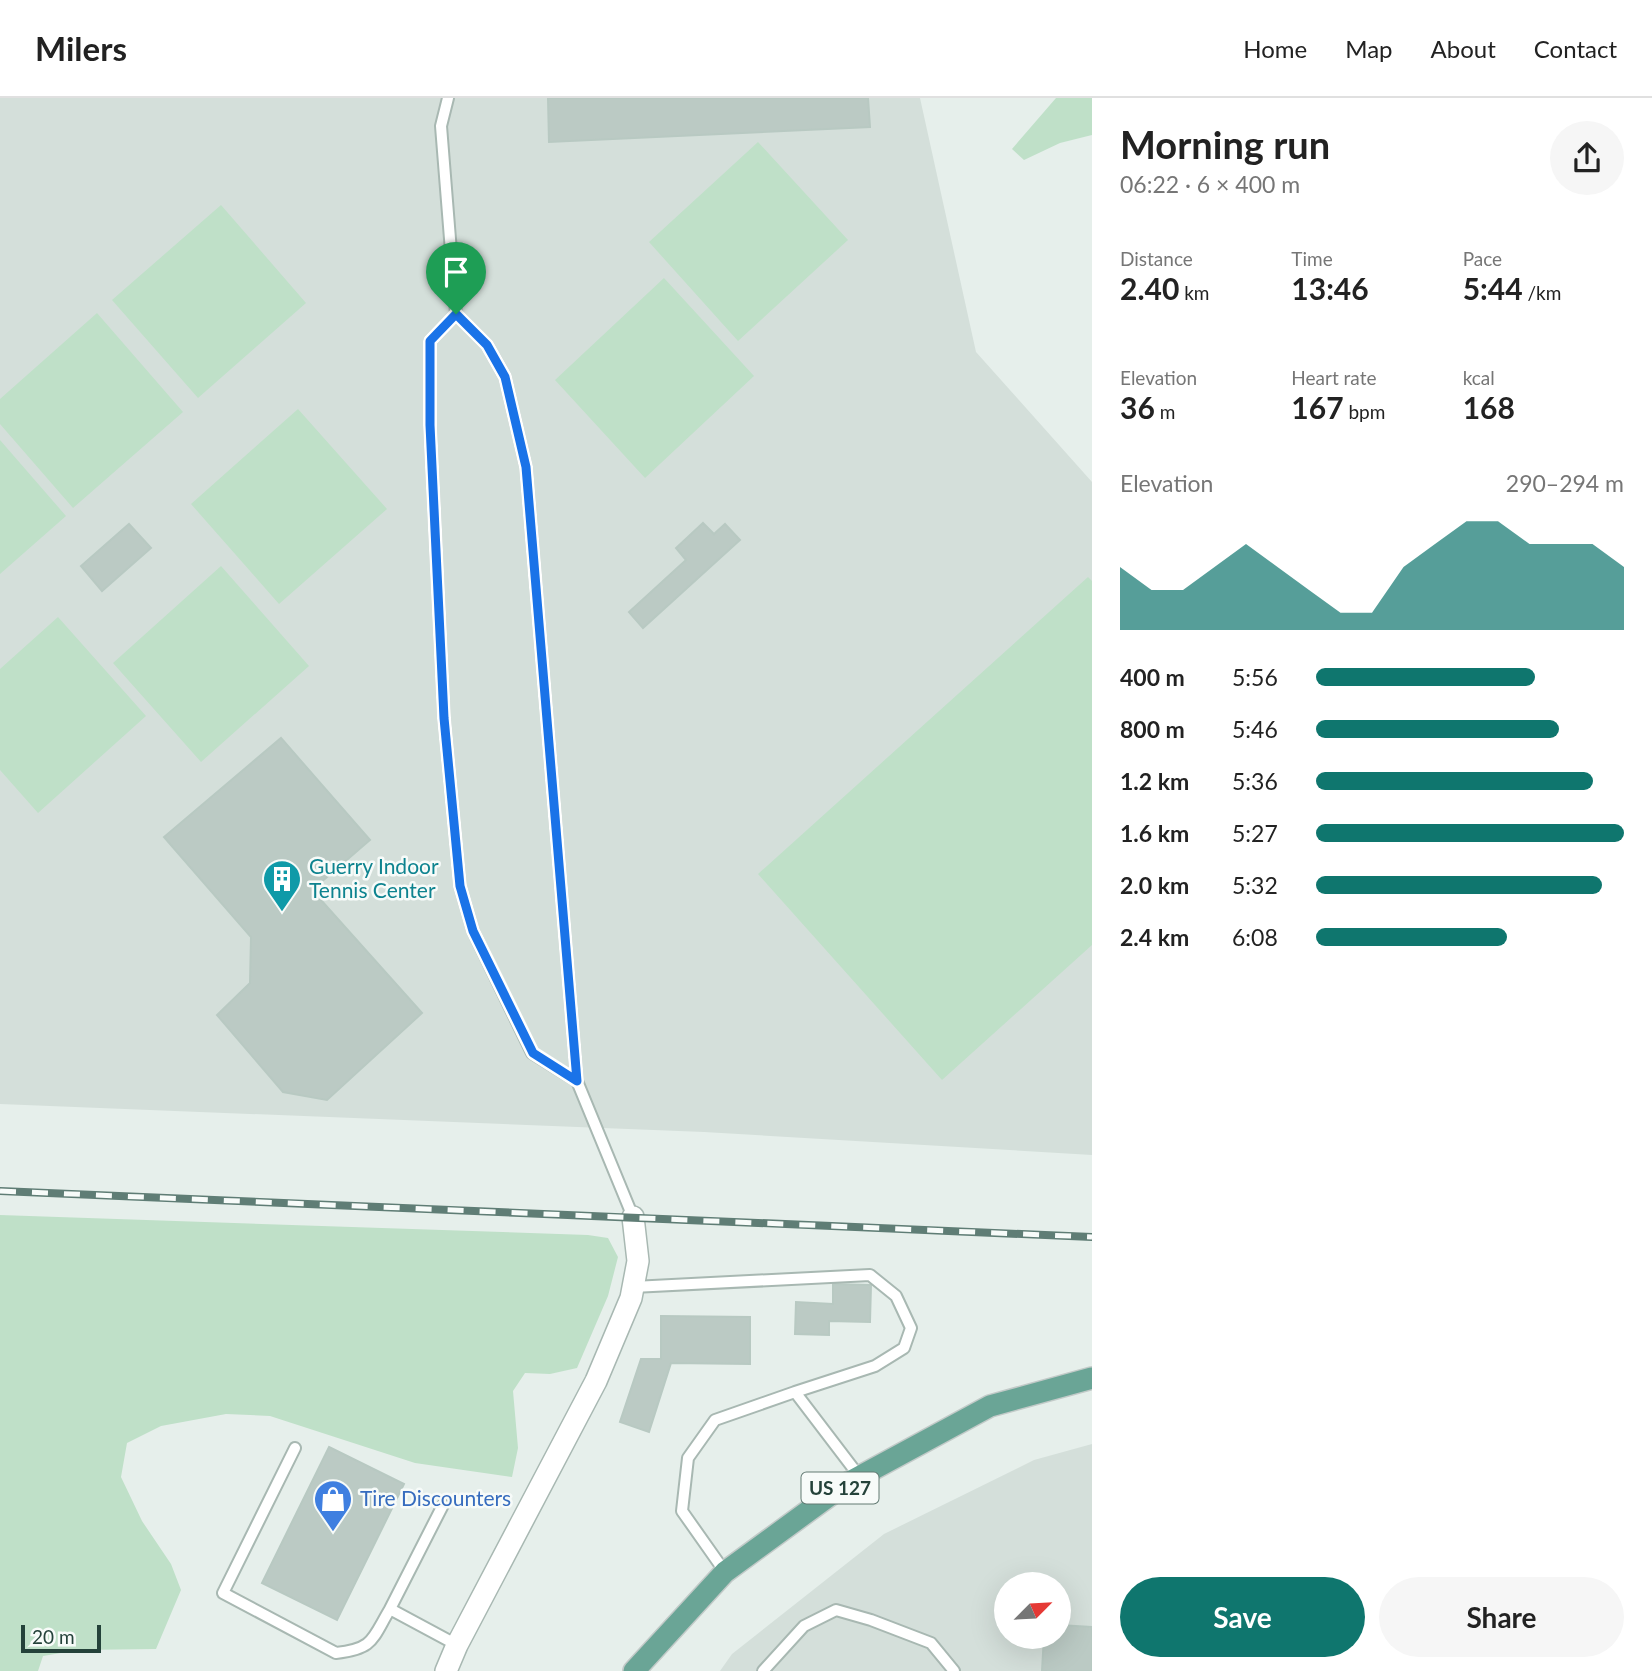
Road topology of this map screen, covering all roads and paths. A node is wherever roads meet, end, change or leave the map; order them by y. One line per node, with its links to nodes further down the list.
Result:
1 (448, 98): 2 (lane)
2 (456, 314): 3 (lane); 3 (lane)
3 (577, 1081): 4 (lane)
4 (633, 1216): 5 (street)
5 (633, 1287): 7 (lane); 13 (street)
6 (1092, 1378): 9 (main road, US 127)
7 (795, 1392): 9 (lane); 11 (lane)
8 (295, 1448): 12 (lane)
9 (859, 1476): 11 (main road, US 127)
10 (443, 1505): 12 (lane)
11 (725, 1573): 15 (main road, US 127)
12 (390, 1609): 13 (lane)
13 (457, 1645): 14 (street)
14 (446, 1671)
15 (634, 1671)
16 (763, 1671): 17 (lane)
17 (954, 1671)

